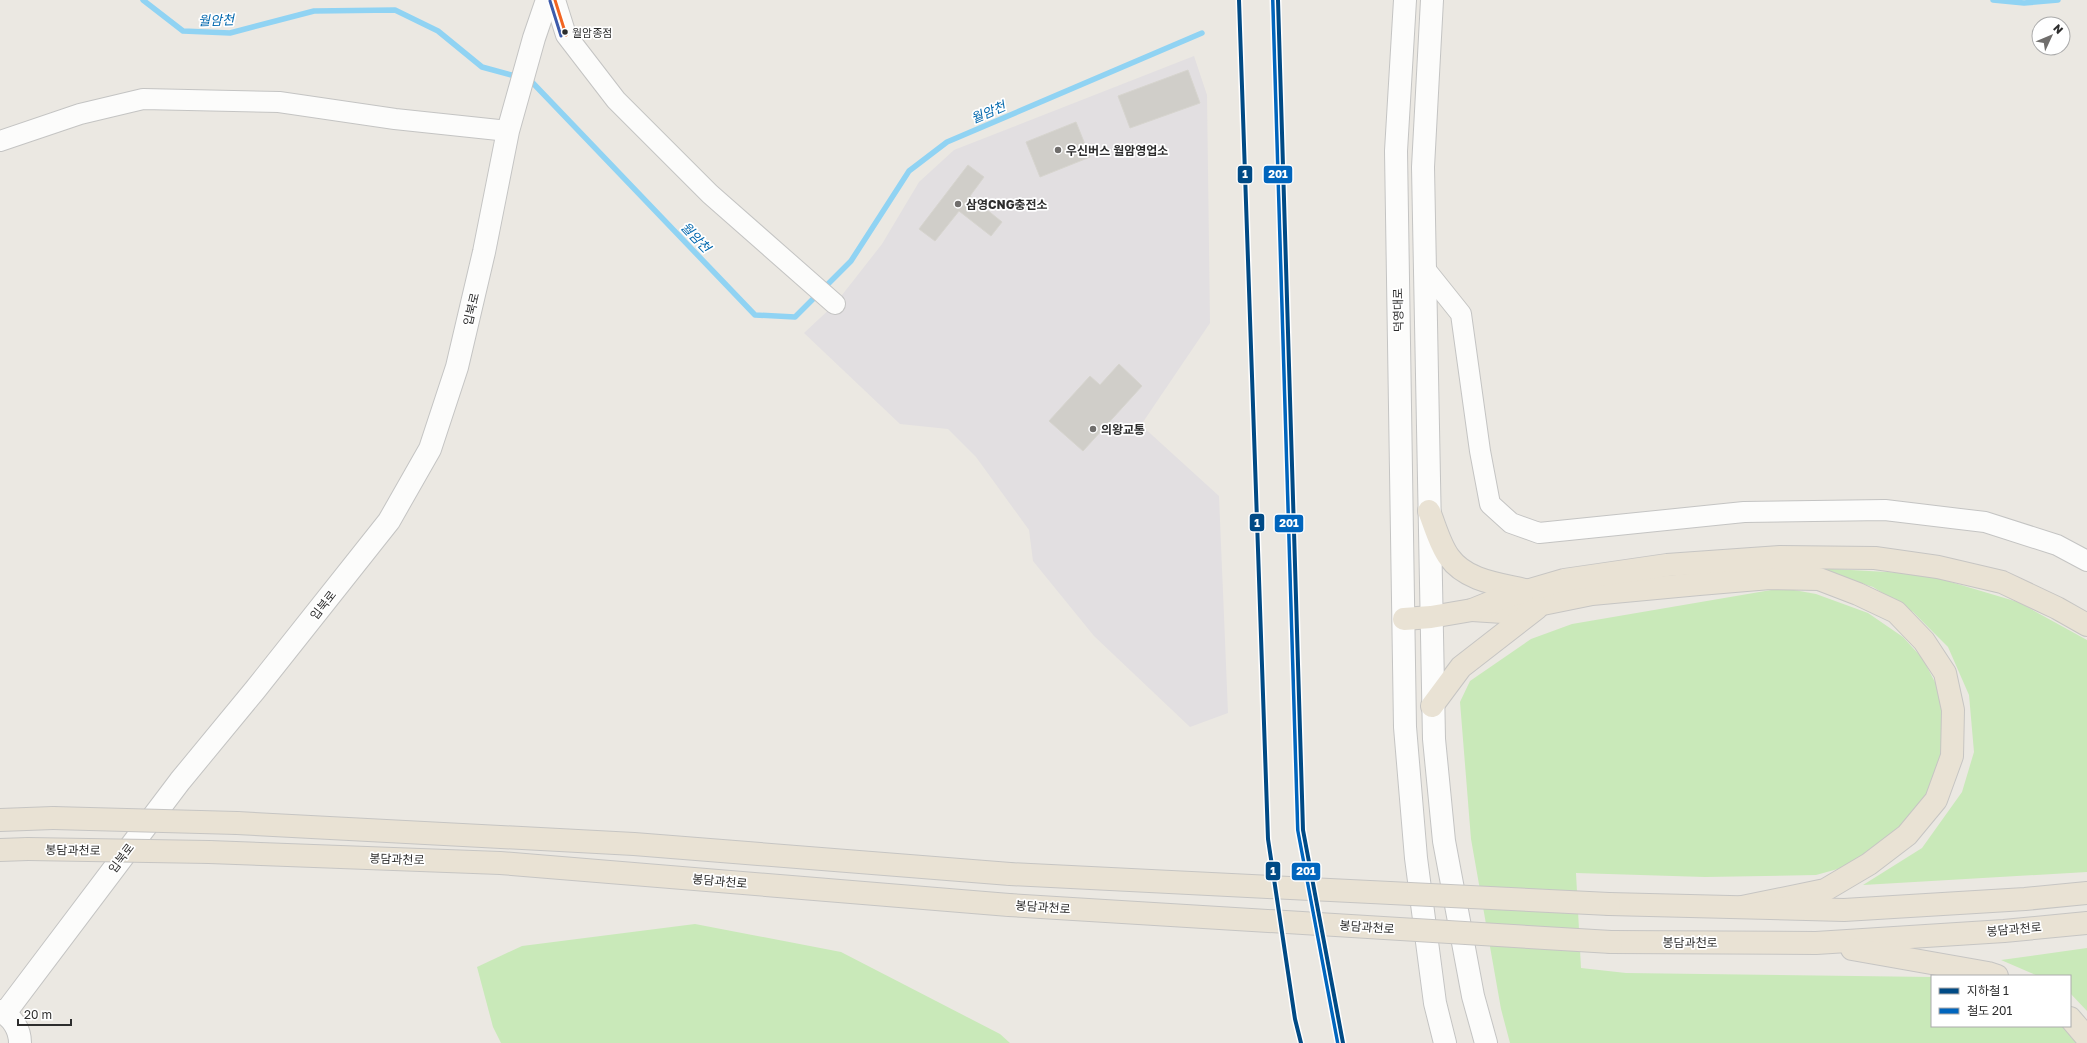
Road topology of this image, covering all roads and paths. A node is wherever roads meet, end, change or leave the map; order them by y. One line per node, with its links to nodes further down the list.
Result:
1 (547, 0): 5 (street, 입북로)
2 (555, 0): 8 (street)
3 (1405, 0): 13 (street, 덕영대로)
4 (1432, 0): 7 (street)
5 (508, 131): 6 (street); 23 (street, 입북로)
6 (0, 141)
7 (1425, 269): 9 (street); 10 (street)
8 (835, 304)
9 (1429, 511): 11 (highway); 12 (street)
10 (2087, 561)
11 (1535, 598): 12 (highway); 14 (highway); 15 (highway); 19 (highway)
12 (1431, 617): 13 (highway); 15 (street)
13 (1404, 619): 27 (street, 덕영대로)
14 (2087, 625)
15 (1432, 706): 28 (street)
16 (0, 820): 19 (highway, bridge)
17 (0, 850): 21 (highway, 봉담과천로, bridge)
18 (2087, 893): 19 (highway)
19 (1742, 906)
20 (2087, 923): 21 (highway, 봉담과천로)
21 (1816, 943): 22 (highway)
22 (1996, 975)
23 (2, 1012): 26 (street)
24 (2071, 1019): 25 (highway)
25 (2087, 1038)
26 (20, 1043)
27 (1445, 1043)
28 (1486, 1043)

